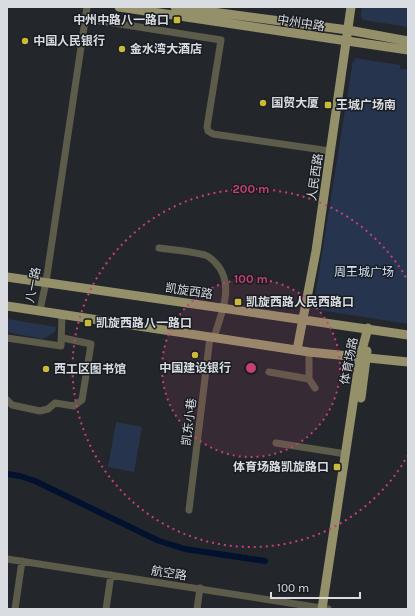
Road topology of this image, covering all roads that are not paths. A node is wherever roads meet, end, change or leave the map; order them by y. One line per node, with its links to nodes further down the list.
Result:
1 (83, 7): 7 (street, 八一路)
2 (87, 7): 7 (street, 八一路)
3 (119, 7): 10 (main road, 中州中路)
4 (175, 7): 6 (main road, 中州中路)
5 (352, 7): 8 (main road, 人民西路)
6 (200, 9): 8 (main road, 中州中路)
7 (84, 18): 12 (street); 15 (street, 八一路)
8 (348, 30): 9 (main road, 中州中路); 10 (main road, 人民西路)
9 (408, 40)
10 (346, 42): 11 (main road, 中州中路); 12 (main road, 人民西路)
11 (408, 50)
12 (330, 151): 20 (main road, 人民西路)
13 (159, 248): 17 (street, 凯东小巷)
14 (7, 276): 15 (main road, 凯旋西路)
15 (44, 282): 17 (main road, 凯旋西路); 18 (street, 八一路)
16 (7, 306): 18 (main road)
17 (222, 308): 20 (main road, 凯旋西路); 25 (street, 凯东小巷)
18 (40, 310): 19 (main road)
19 (62, 314): 24 (street); 25 (main road)
20 (303, 319): 21 (main road, 凯旋西路); 26 (main road, 人民西路)
21 (368, 328): 22 (main road, 凯旋西路); 28 (main road, 体育场路)
22 (408, 334)
23 (7, 338): 24 (street)
24 (63, 338): 33 (street)
25 (212, 338): 26 (main road); 36 (street, 凯东小巷)
26 (297, 350): 27 (main road)
27 (309, 352): 28 (main road); 31 (street)
28 (364, 357): 29 (main road); 35 (main road, 体育场路); 44 (main road, 体育场路)
29 (408, 362)
30 (269, 372): 31 (street)
31 (309, 379): 32 (street)
32 (315, 388)
33 (7, 400)
34 (276, 443): 35 (street)
35 (346, 454): 44 (main road, 体育场路)
36 (189, 510)
37 (7, 559): 38 (street, 航空路)
38 (22, 561): 39 (street, 航空路); 41 (street)
39 (111, 575): 40 (street, 航空路); 42 (street)
40 (200, 588): 43 (street); 44 (street, 航空路)
41 (15, 609)
42 (106, 609)
43 (197, 609)
44 (325, 609)

